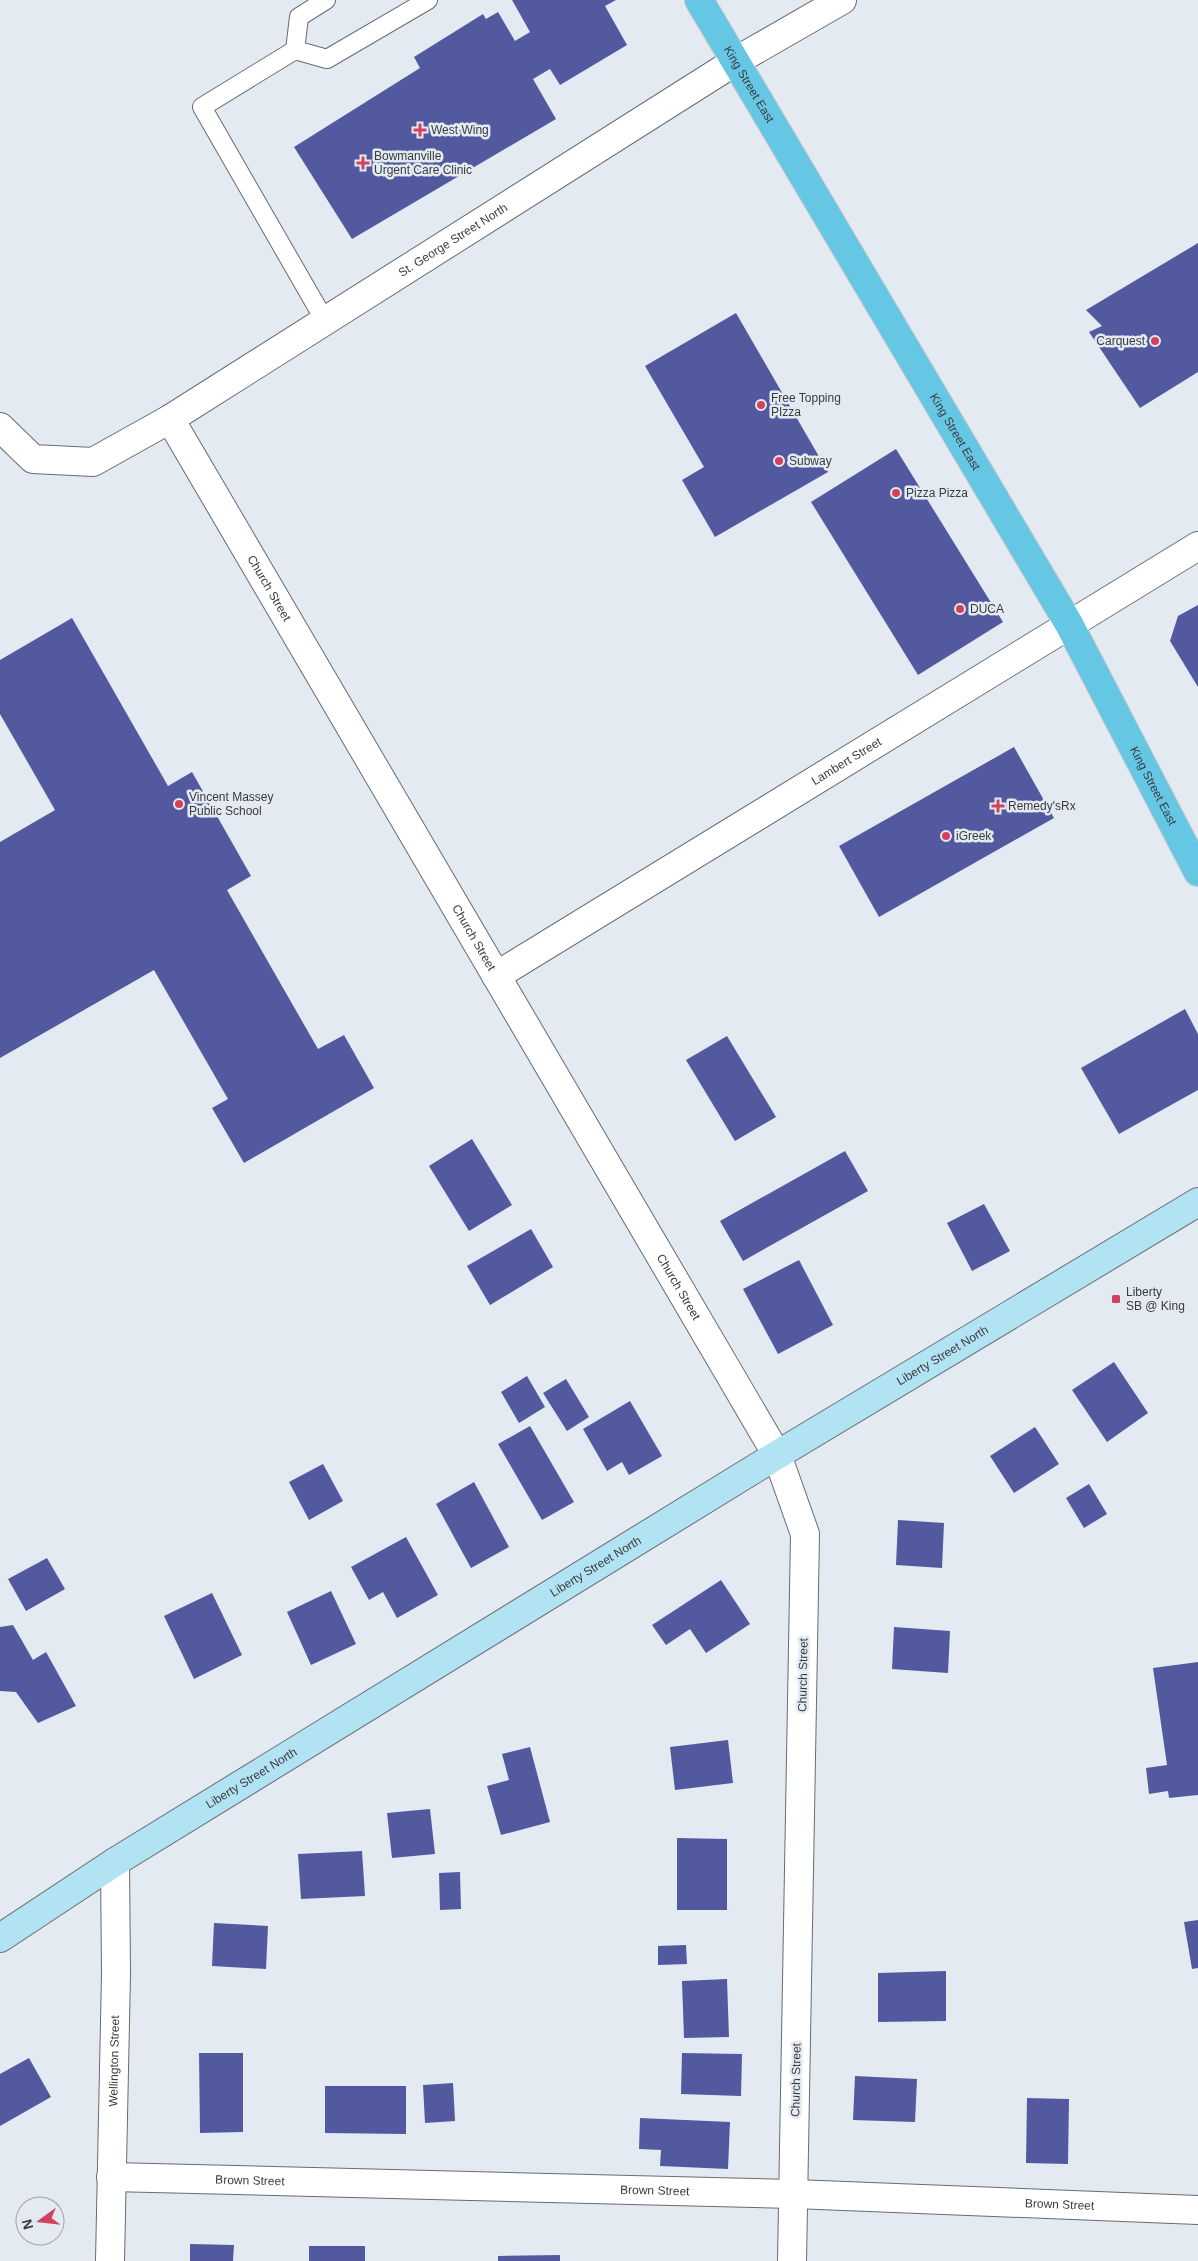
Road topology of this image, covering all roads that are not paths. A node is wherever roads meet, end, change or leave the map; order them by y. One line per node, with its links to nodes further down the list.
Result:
1 (326, 0): 5 (lane)
2 (428, 0): 5 (lane)
3 (699, 0): 6 (main road, King Street East)
4 (842, 0): 6 (street, St. George Street North)
5 (295, 50): 7 (lane)
6 (736, 61): 7 (street, St. George Street North); 11 (main road, King Street East)
7 (325, 321): 8 (street, St. George Street North)
8 (170, 419): 9 (street, St. George Street North); 13 (street, Church Street)
9 (0, 427)
10 (1198, 546): 11 (street, Lambert Street)
11 (1069, 624): 12 (main road, King Street East); 13 (street, Lambert Street)
12 (1198, 872)
13 (496, 976): 15 (street, Church Street)
14 (1198, 1202): 15 (main road, Liberty Street North)
15 (777, 1455): 16 (main road, Liberty Street North); 19 (street, Church Street)
16 (116, 1862): 17 (main road, Liberty Street North); 18 (street, Wellington Street)
17 (2, 1930)
18 (111, 2177): 19 (street, Brown Street); 21 (street, Wellington Street)
19 (794, 2194): 20 (street, Brown Street); 22 (street, Church Street)
20 (1198, 2210)
21 (110, 2261)
22 (792, 2261)

